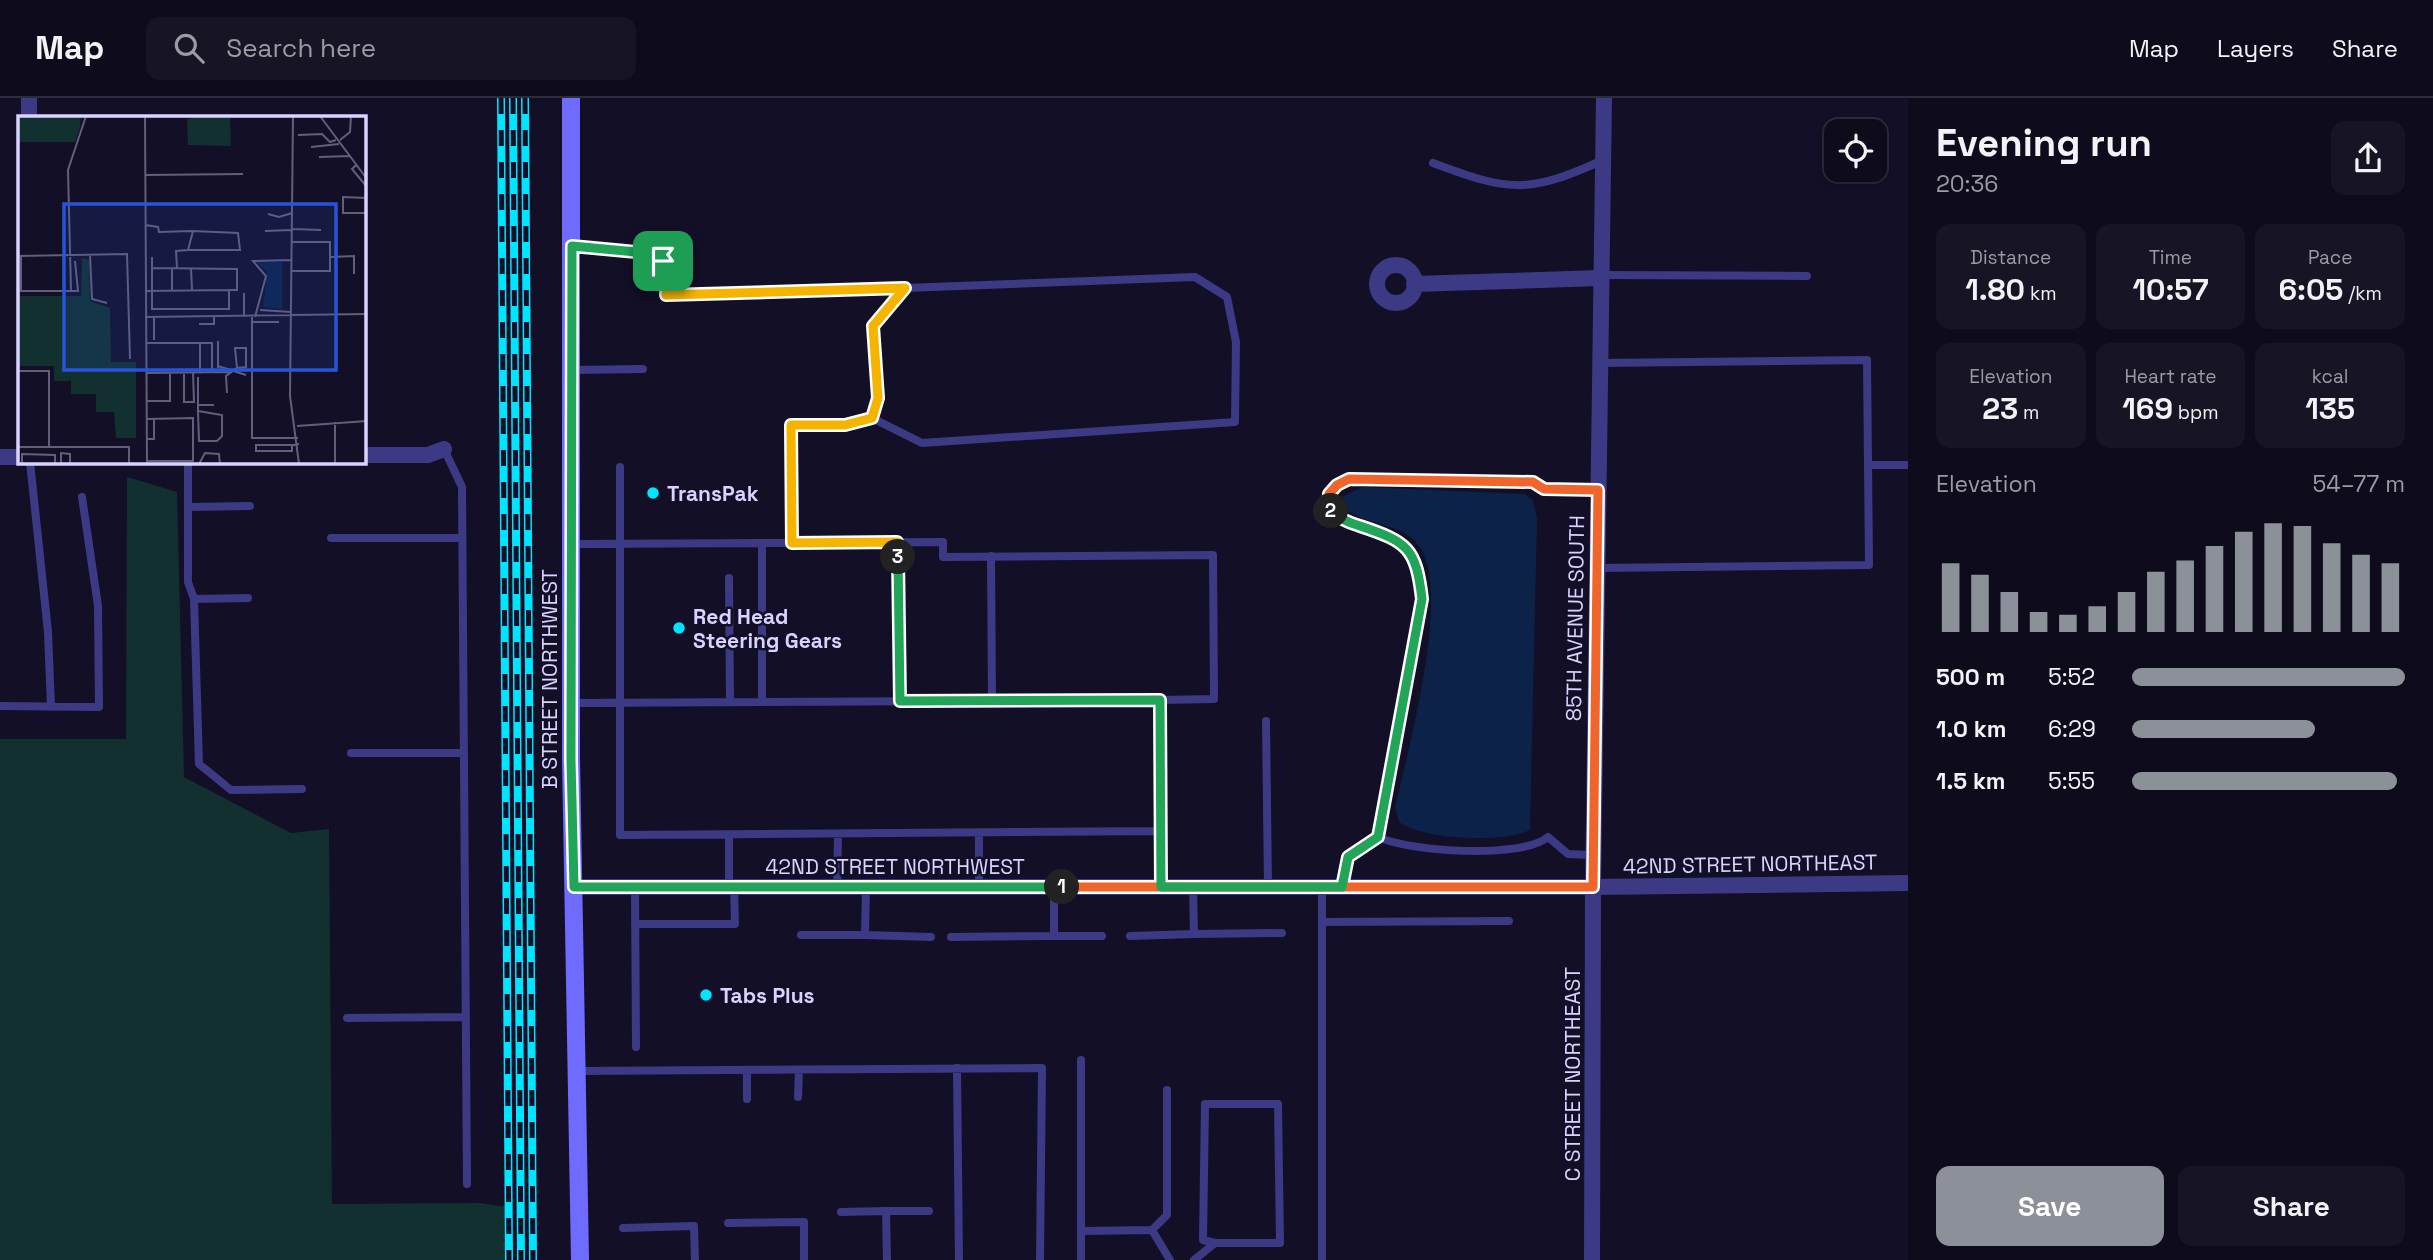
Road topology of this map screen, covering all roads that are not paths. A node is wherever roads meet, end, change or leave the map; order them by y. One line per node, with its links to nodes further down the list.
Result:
1 (29, 98): 4 (street)
2 (571, 98): 7 (street, B STREET NORTHWEST)
3 (1604, 98): 5 (street, 85TH AVENUE SOUTH)
4 (29, 116)
5 (1603, 160): 6 (lane); 9 (street, 85TH AVENUE SOUTH)
6 (1433, 163)
7 (572, 246): 11 (lane); 14 (street, B STREET NORTHWEST)
8 (1807, 276): 9 (lane)
9 (1600, 277): 10 (street); 12 (street, 85TH AVENUE SOUTH)
10 (1414, 284)
11 (905, 288): 15 (lane); 15 (lane)
12 (1599, 363): 22 (lane); 25 (street, 85TH AVENUE SOUTH)
13 (643, 369): 14 (lane)
14 (571, 370): 34 (street, B STREET NORTHWEST)
15 (872, 418): 33 (lane)
16 (444, 449): 17 (street); 30 (lane)
17 (366, 455)
18 (0, 457): 19 (street)
19 (18, 457)
20 (30, 464): 49 (lane)
21 (188, 464): 28 (lane)
22 (1868, 465): 23 (lane); 37 (lane)
23 (1908, 465)
24 (620, 467): 35 (lane)
25 (1598, 490): 37 (street, 85TH AVENUE SOUTH); 58 (lane)
26 (82, 497): 49 (lane)
27 (250, 506): 28 (lane)
28 (188, 507): 40 (lane)
29 (331, 538): 30 (lane)
30 (462, 538): 52 (lane)
31 (897, 542): 33 (lane); 36 (lane); 42 (lane)
32 (762, 543): 33 (lane); 35 (lane); 45 (lane)
33 (792, 543)
34 (571, 544): 35 (lane); 46 (street, B STREET NORTHWEST)
35 (621, 544): 47 (lane)
36 (991, 556): 41 (lane); 43 (lane)
37 (1597, 568): 59 (street, 85TH AVENUE SOUTH)
38 (729, 578): 44 (lane)
39 (248, 598): 40 (lane)
40 (194, 599): 53 (lane)
41 (1160, 700): 43 (lane); 54 (lane)
42 (900, 701): 43 (lane); 45 (lane)
43 (992, 701)
44 (730, 702): 45 (lane); 47 (lane)
45 (762, 702)
46 (571, 703): 47 (lane); 61 (street, B STREET NORTHWEST)
47 (620, 703): 56 (lane)
48 (0, 706): 49 (lane)
49 (51, 706)
50 (1266, 721): 70 (lane)
51 (351, 753): 52 (lane)
52 (464, 753): 86 (lane)
53 (302, 789)
54 (1161, 831): 55 (lane); 68 (lane)
55 (979, 833): 57 (lane); 66 (lane)
56 (729, 835): 57 (lane); 63 (lane)
57 (838, 835): 64 (lane)
58 (1378, 837): 59 (lane); 72 (lane)
59 (1594, 855): 73 (street, 85TH AVENUE SOUTH)
60 (1908, 883): 73 (street, 42ND STREET NORTHEAST)
61 (574, 887): 62 (street, 42ND STREET NORTHWEST); 93 (street, B STREET NORTHWEST)
62 (635, 887): 63 (street, 42ND STREET NORTHWEST); 76 (lane)
63 (732, 887): 64 (street, 42ND STREET NORTHWEST); 76 (lane)
64 (838, 887): 65 (street, 42ND STREET NORTHWEST)
65 (866, 887): 66 (street, 42ND STREET NORTHWEST); 80 (lane)
66 (979, 887): 67 (street, 42ND STREET NORTHWEST)
67 (1054, 887): 68 (street, 42ND STREET NORTHWEST); 81 (lane)
68 (1161, 887): 69 (street, 42ND STREET NORTHWEST)
69 (1193, 887): 70 (street, 42ND STREET NORTHWEST); 78 (lane)
70 (1268, 887): 71 (street, 42ND STREET NORTHWEST)
71 (1322, 887): 72 (street, 42ND STREET NORTHWEST); 75 (lane)
72 (1342, 887): 73 (street, 42ND STREET NORTHWEST)
73 (1593, 887): 116 (street, C STREET NORTHEAST)
74 (1510, 921): 75 (lane)
75 (1322, 922): 115 (lane)
76 (635, 924): 88 (lane)
77 (1282, 933): 78 (lane)
78 (1194, 934): 83 (lane)
79 (801, 935): 80 (lane)
80 (865, 935): 84 (lane)
81 (1054, 936): 82 (lane); 85 (lane)
82 (1102, 936)
83 (1130, 936)
84 (931, 937)
85 (951, 937)
86 (466, 1017): 87 (lane); 97 (lane)
87 (347, 1018)
88 (636, 1047)
89 (1081, 1060): 103 (lane)
90 (957, 1068): 92 (lane); 110 (lane); 111 (lane)
91 (747, 1070): 92 (lane); 93 (lane); 96 (lane)
92 (799, 1070): 95 (lane)
93 (577, 1071): 106 (street, B STREET NORTHWEST)
94 (1167, 1090): 104 (lane)
95 (798, 1097)
96 (747, 1099)
97 (467, 1184)
98 (886, 1211): 99 (lane); 100 (lane); 109 (lane)
99 (929, 1211)
100 (841, 1212)
101 (728, 1223): 108 (lane)
102 (623, 1228): 107 (lane)
103 (1081, 1230): 104 (lane); 112 (lane)
104 (1152, 1230): 113 (lane)
105 (1215, 1243): 105 (lane); 114 (lane)
106 (580, 1260)
107 (695, 1260)
108 (804, 1260)
109 (887, 1260)
110 (959, 1260)
111 (1040, 1260)
112 (1081, 1260)
113 (1170, 1260)
114 (1194, 1260)
115 (1322, 1260)
116 (1592, 1260)

